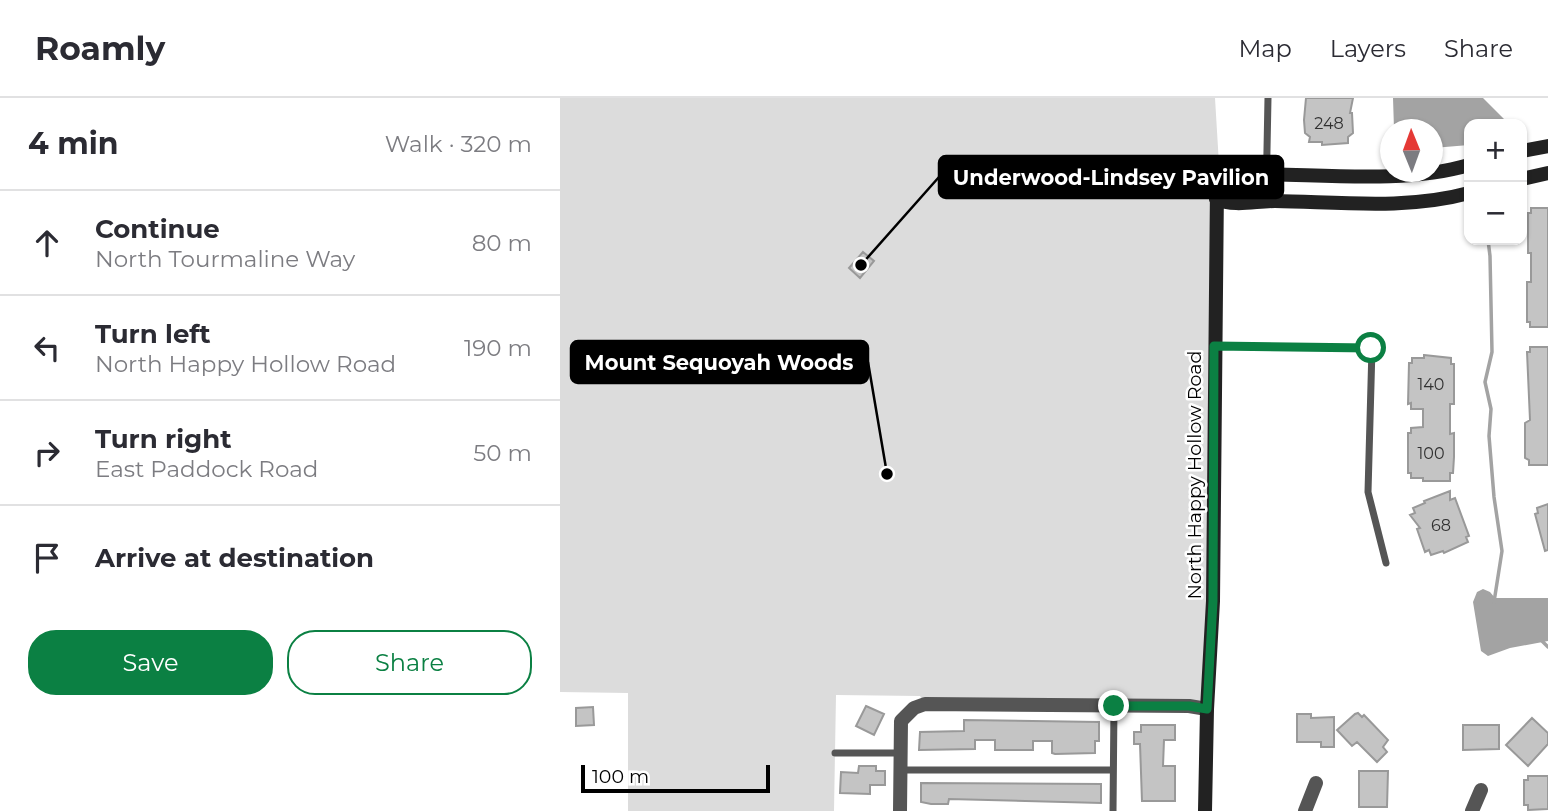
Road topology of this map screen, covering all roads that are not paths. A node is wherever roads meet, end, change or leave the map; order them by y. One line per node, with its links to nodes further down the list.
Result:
1 (1268, 98): 7 (lane)
2 (1548, 146): 3 (street)
3 (1527, 150)
4 (1464, 167): 5 (street)
5 (1443, 172)
6 (1548, 173): 9 (street)
7 (1267, 174): 8 (street); 12 (street); 13 (lane)
8 (1380, 175)
9 (1527, 178)
10 (1416, 182): 14 (street)
11 (1464, 194): 14 (street)
12 (1216, 200): 13 (street); 15 (street, North Happy Hollow Road)
13 (1266, 201): 14 (street)
14 (1417, 202)
15 (1214, 346): 16 (lane); 18 (street, North Happy Hollow Road)
16 (1386, 563)
17 (1114, 706): 18 (street); 20 (street); 22 (lane)
18 (1207, 709): 27 (street, North Happy Hollow Road)
19 (835, 753): 20 (lane)
20 (900, 753): 21 (street)
21 (900, 770): 22 (lane); 25 (street)
22 (1113, 770): 26 (lane)
23 (1316, 783): 28 (street)
24 (1481, 790): 29 (street)
25 (900, 811)
26 (1113, 811)
27 (1205, 811)
28 (1305, 811)
29 (1472, 811)

